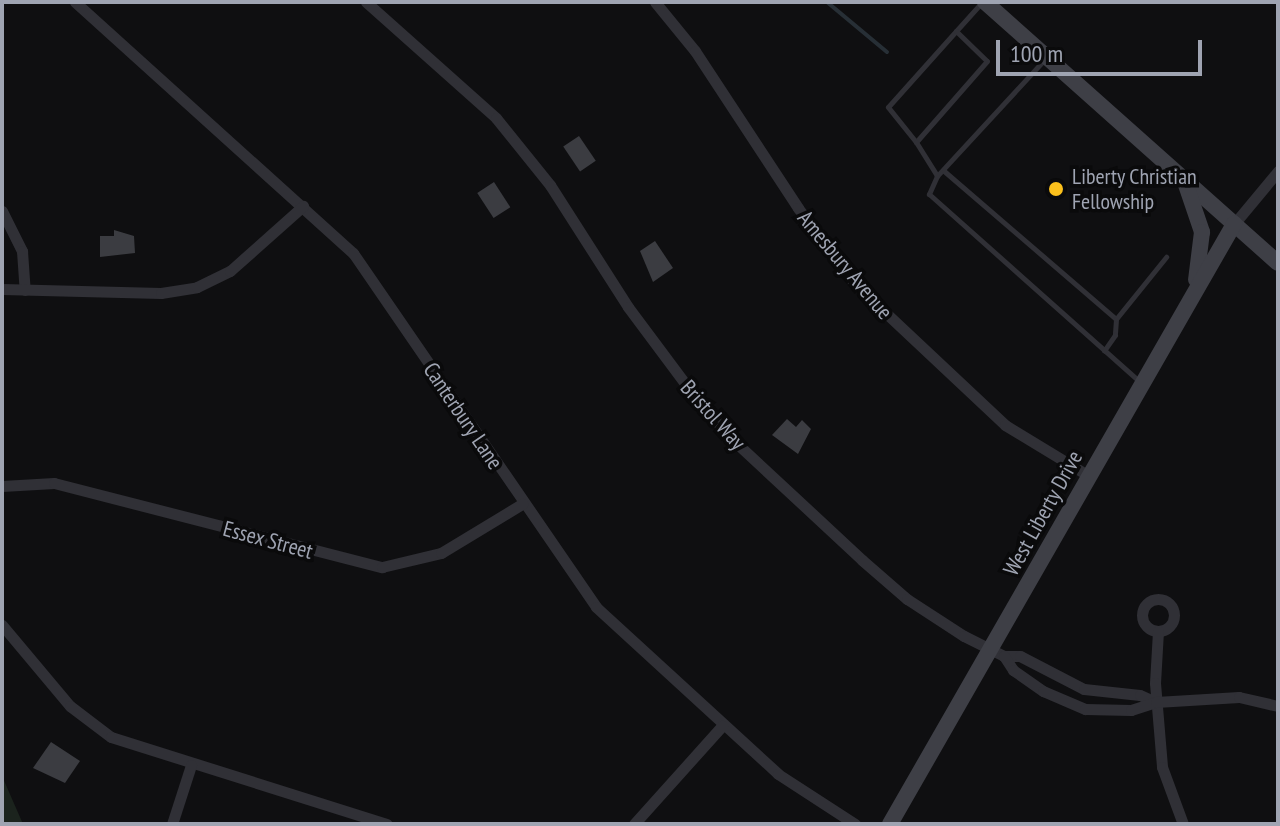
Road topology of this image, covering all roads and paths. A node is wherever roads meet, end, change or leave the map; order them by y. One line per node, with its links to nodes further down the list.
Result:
1 (75, 2): 12 (street, Canterbury Lane)
2 (366, 2): 28 (street, Bristol Way)
3 (655, 2): 23 (street, Amesbury Avenue)
4 (984, 2): 5 (lane); 6 (main road)
5 (956, 31): 7 (lane); 7 (lane)
6 (1047, 57): 8 (lane); 11 (main road)
7 (916, 142): 10 (lane)
8 (944, 171): 10 (lane); 20 (lane)
9 (1278, 171): 14 (street)
10 (937, 176): 21 (lane)
11 (1185, 181): 14 (main road); 19 (main road)
12 (303, 206): 18 (street); 25 (street, Canterbury Lane)
13 (2, 211): 18 (street)
14 (1234, 224): 16 (main road); 19 (main road, West Liberty Drive)
15 (1166, 257): 20 (lane)
16 (1278, 263)
17 (2, 289): 18 (street)
18 (25, 290)
19 (1191, 299): 22 (main road, West Liberty Drive)
20 (1116, 319): 21 (lane)
21 (1104, 351): 22 (lane)
22 (1142, 384): 23 (main road, West Liberty Drive)
23 (1089, 476): 28 (main road, West Liberty Drive)
24 (2, 486): 25 (street, Essex Street)
25 (522, 504): 37 (street, Canterbury Lane)
26 (2, 625): 38 (street)
27 (1158, 631): 33 (street)
28 (998, 652): 29 (street, Bristol Way); 31 (street); 43 (main road, West Liberty Drive)
29 (1052, 676): 30 (street, Bristol Way); 31 (lane)
30 (1077, 686): 32 (street, Bristol Way); 34 (lane)
31 (1043, 691): 34 (street)
32 (1115, 693): 33 (street, Bristol Way); 36 (lane)
33 (1156, 702): 35 (street); 36 (street); 44 (street)
34 (1072, 705): 36 (street)
35 (1278, 706)
36 (1113, 711)
37 (722, 726): 41 (street); 42 (street, Canterbury Lane)
38 (191, 765): 39 (street); 40 (street)
39 (172, 824)
40 (387, 824)
41 (634, 824)
42 (855, 824)
43 (890, 824)
44 (1183, 824)

